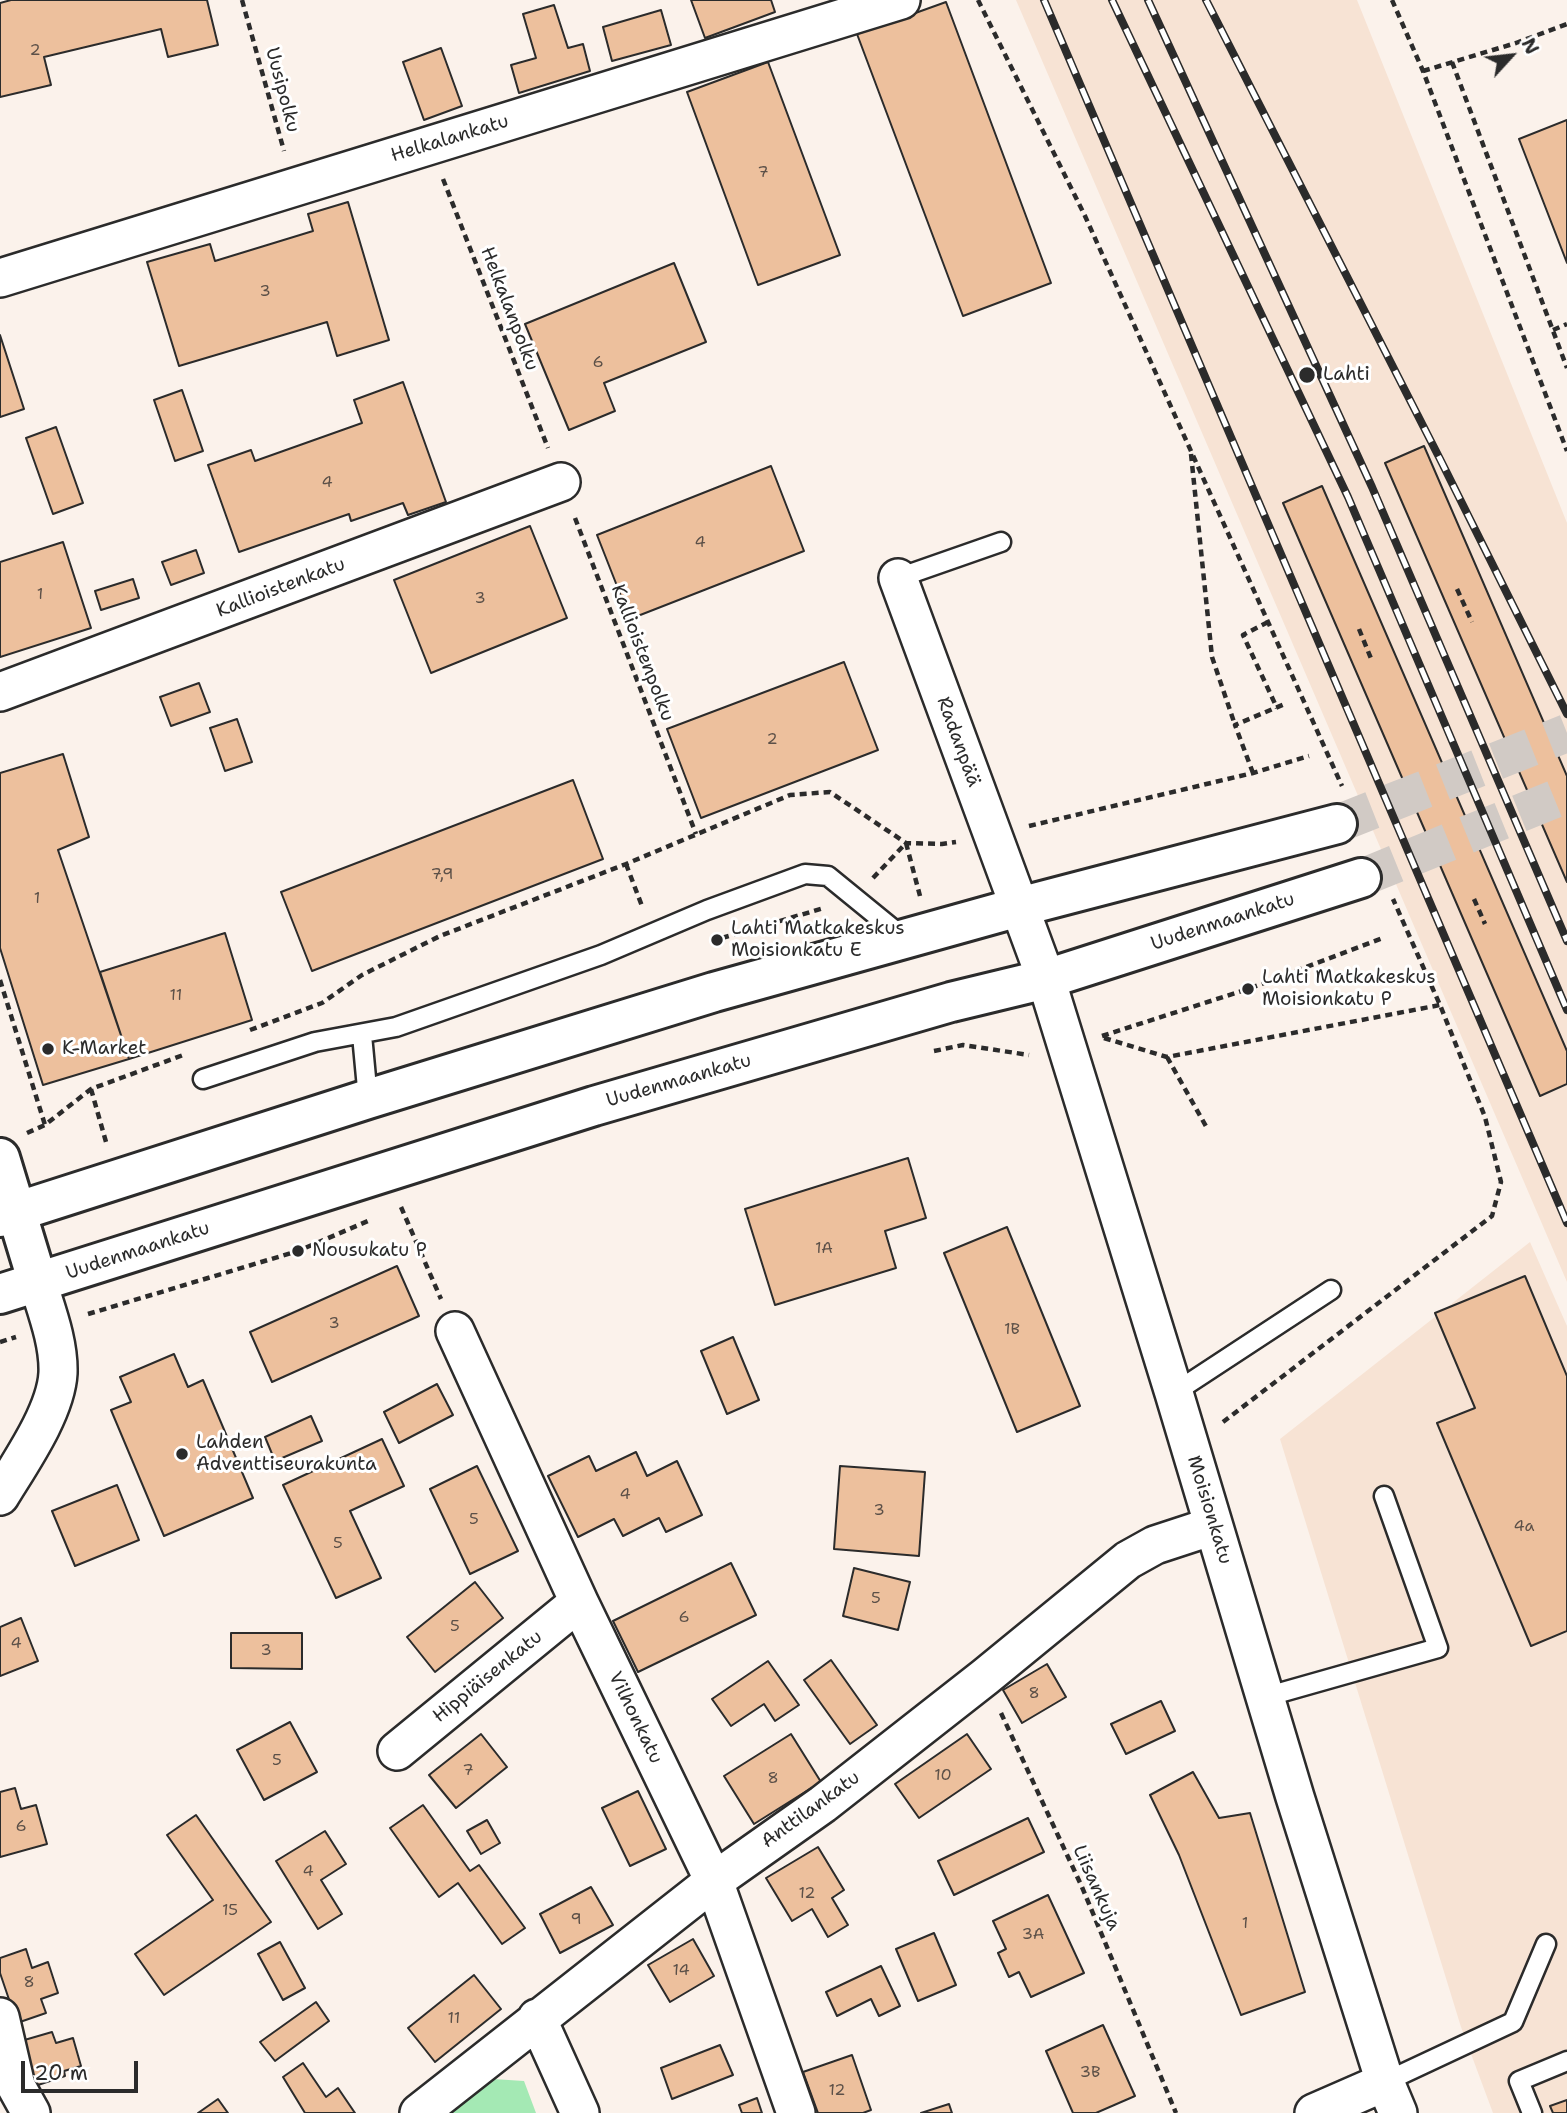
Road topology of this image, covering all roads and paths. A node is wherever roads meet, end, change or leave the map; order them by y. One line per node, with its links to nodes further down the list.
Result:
1 (242, 0): 9 (path, Uusipolku)
2 (901, 0): 8 (street, Helkalankatu)
3 (978, 0): 15 (path)
4 (1391, 0): 7 (path)
5 (1567, 24): 6 (path)
6 (1452, 62): 7 (path); 12 (path)
7 (1423, 71): 14 (path)
8 (430, 145): 9 (street, Helkalankatu); 17 (path, Helkalanpolku)
9 (294, 187): 10 (street, Helkalankatu)
10 (0, 278)
11 (1567, 324): 12 (path)
12 (1553, 330): 13 (path)
13 (1567, 368)
14 (1565, 441): 16 (path)
15 (1190, 447): 21 (path); 28 (path)
16 (1567, 451)
17 (561, 482): 25 (street, Kallioistenkatu); 31 (path, Kallioistenpolku)
18 (1001, 542): 19 (lane)
19 (898, 578): 38 (street, Radanpää)
20 (1457, 589): 22 (path)
21 (1268, 622): 27 (path); 30 (path)
22 (1472, 622)
23 (1359, 629): 24 (path)
24 (1372, 661)
25 (0, 692)
26 (1287, 703): 27 (path)
27 (1277, 708): 28 (path)
28 (1235, 724): 29 (path)
29 (1253, 773)
30 (1341, 810): 38 (main road)
31 (696, 834)
32 (906, 843): 36 (path)
33 (626, 864): 35 (path)
34 (1376, 886): 43 (main road, Uudenmaankatu); 45 (path)
35 (636, 888)
36 (850, 894): 40 (lane); 42 (path); 46 (lane)
37 (1474, 899): 39 (path)
38 (1019, 906): 40 (main road); 43 (street, Moisionkatu)
39 (1485, 924)
40 (904, 938): 51 (main road)
41 (1383, 938): 49 (path)
42 (717, 940)
43 (1045, 979): 47 (street, Moisionkatu); 60 (main road, Uudenmaankatu)
44 (0, 980): 52 (path)
45 (1440, 1005): 49 (path); 67 (path)
46 (362, 1035): 50 (lane); 51 (lane)
47 (1066, 1045): 48 (path); 66 (street, Moisionkatu)
48 (923, 1054)
49 (1167, 1057): 53 (path)
50 (203, 1079)
51 (368, 1099): 58 (main road)
52 (45, 1125)
53 (1207, 1128)
54 (0, 1158): 58 (main road)
55 (410, 1201): 56 (path)
56 (401, 1206): 57 (path); 64 (path)
57 (389, 1212)
58 (8, 1215): 60 (main road)
59 (377, 1217): 63 (path)
60 (38, 1283): 62 (main road, Uudenmaankatu); 63 (street)
61 (1331, 1290): 66 (lane)
62 (0, 1294)
63 (51, 1326): 65 (path); 68 (street)
64 (455, 1331): 71 (street, Vilhonkatu)
65 (0, 1342)
66 (1174, 1393): 70 (street, Moisionkatu)
67 (1220, 1424)
68 (0, 1496)
69 (1384, 1496): 73 (lane)
70 (1213, 1526): 72 (street, Anttilankatu); 73 (street, Moisionkatu)
71 (579, 1602): 74 (street, Hippiäisenkatu); 75 (street, Vilhonkatu)
72 (985, 1677): 75 (street, Anttilankatu); 85 (path, Liisankuja)
73 (1265, 1697): 80 (street, Moisionkatu)
74 (397, 1751)
75 (714, 1881): 78 (street, Anttilankatu); 84 (street, Vilhonkatu)
76 (1546, 1944): 80 (lane)
77 (0, 2017): 81 (street)
78 (537, 2018): 82 (street, Anttilankatu); 83 (street)
79 (1567, 2061): 87 (lane)
80 (1392, 2098): 86 (street)
81 (31, 2113)
82 (419, 2113)
83 (580, 2113)
84 (796, 2113)
85 (1176, 2113)
86 (1314, 2113)
87 (1532, 2113)

